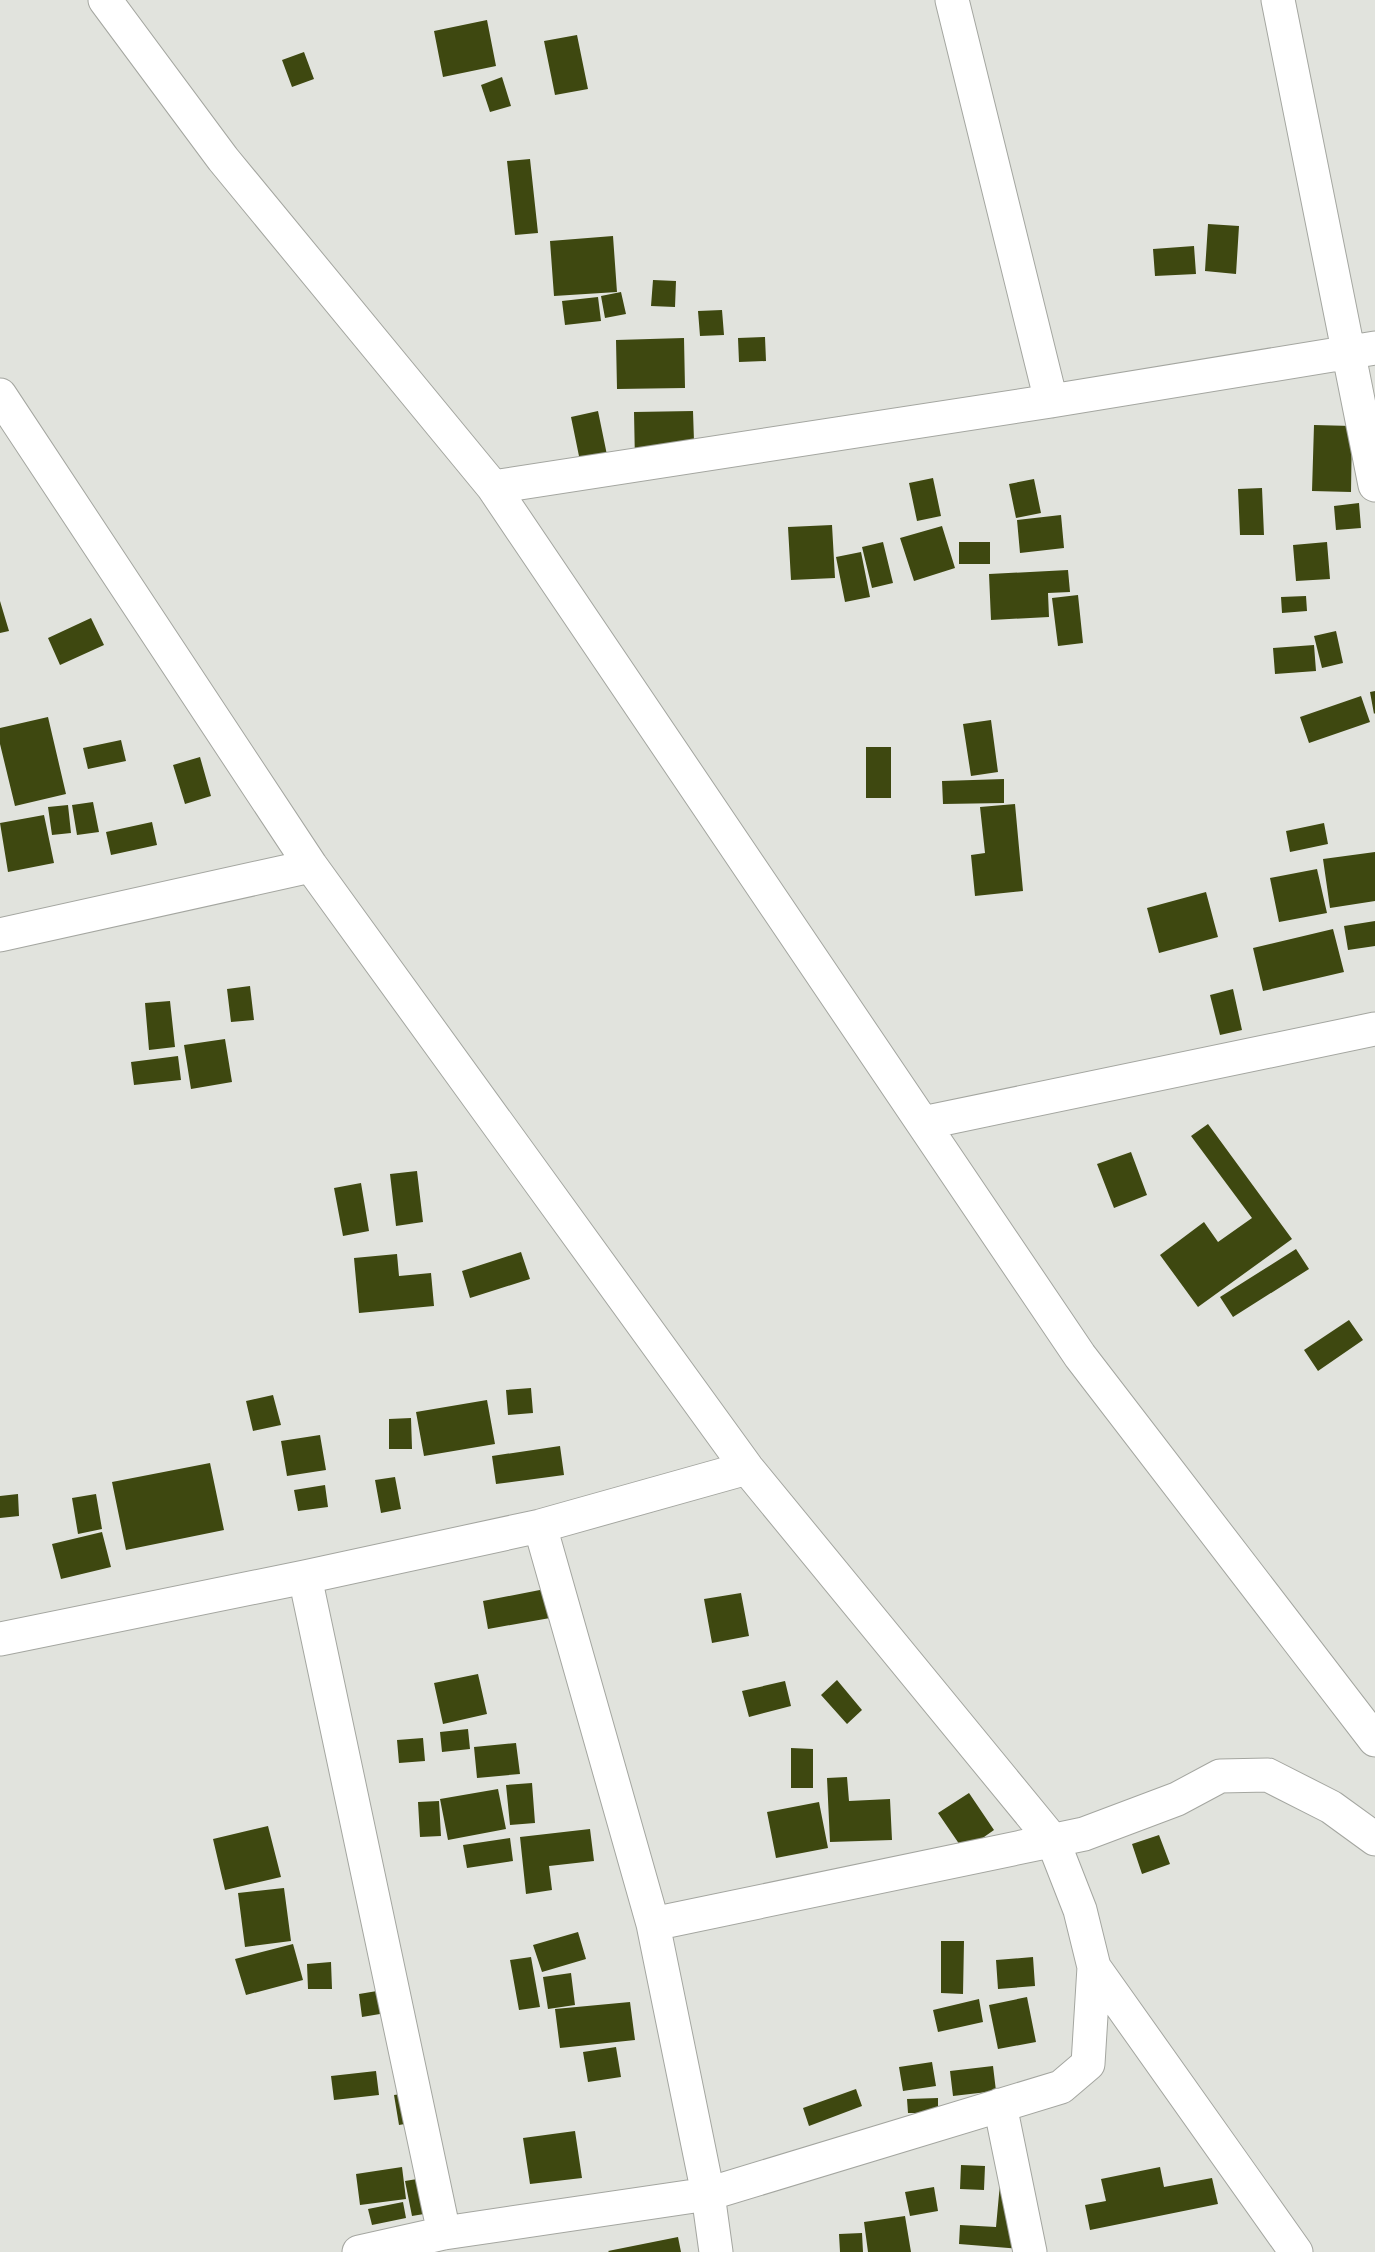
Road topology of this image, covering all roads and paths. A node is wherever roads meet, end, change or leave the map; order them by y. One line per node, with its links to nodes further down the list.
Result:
1 (105, 0): 8 (street)
2 (952, 0): 6 (street)
3 (1278, 0): 4 (street)
4 (1363, 350): 6 (street); 7 (street)
5 (0, 395): 9 (street)
6 (1051, 401): 8 (street)
7 (1375, 485)
8 (493, 487): 12 (street)
9 (311, 866): 10 (street); 13 (street)
10 (0, 935)
11 (1375, 1029): 12 (street)
12 (922, 1123): 17 (street)
13 (747, 1468): 14 (street); 19 (street)
14 (540, 1526): 15 (street); 20 (street)
15 (305, 1577): 16 (street); 24 (street)
16 (0, 1638)
17 (1375, 1740)
18 (1375, 1839): 19 (street)
19 (1053, 1841): 20 (street); 21 (street)
20 (653, 1924): 23 (street)
21 (1094, 1967): 22 (street); 28 (street)
22 (1000, 2105): 23 (street); 27 (street)
23 (708, 2194): 24 (street); 26 (street)
24 (444, 2234): 25 (street)
25 (359, 2252)
26 (717, 2252)
27 (1030, 2252)
28 (1296, 2252)

